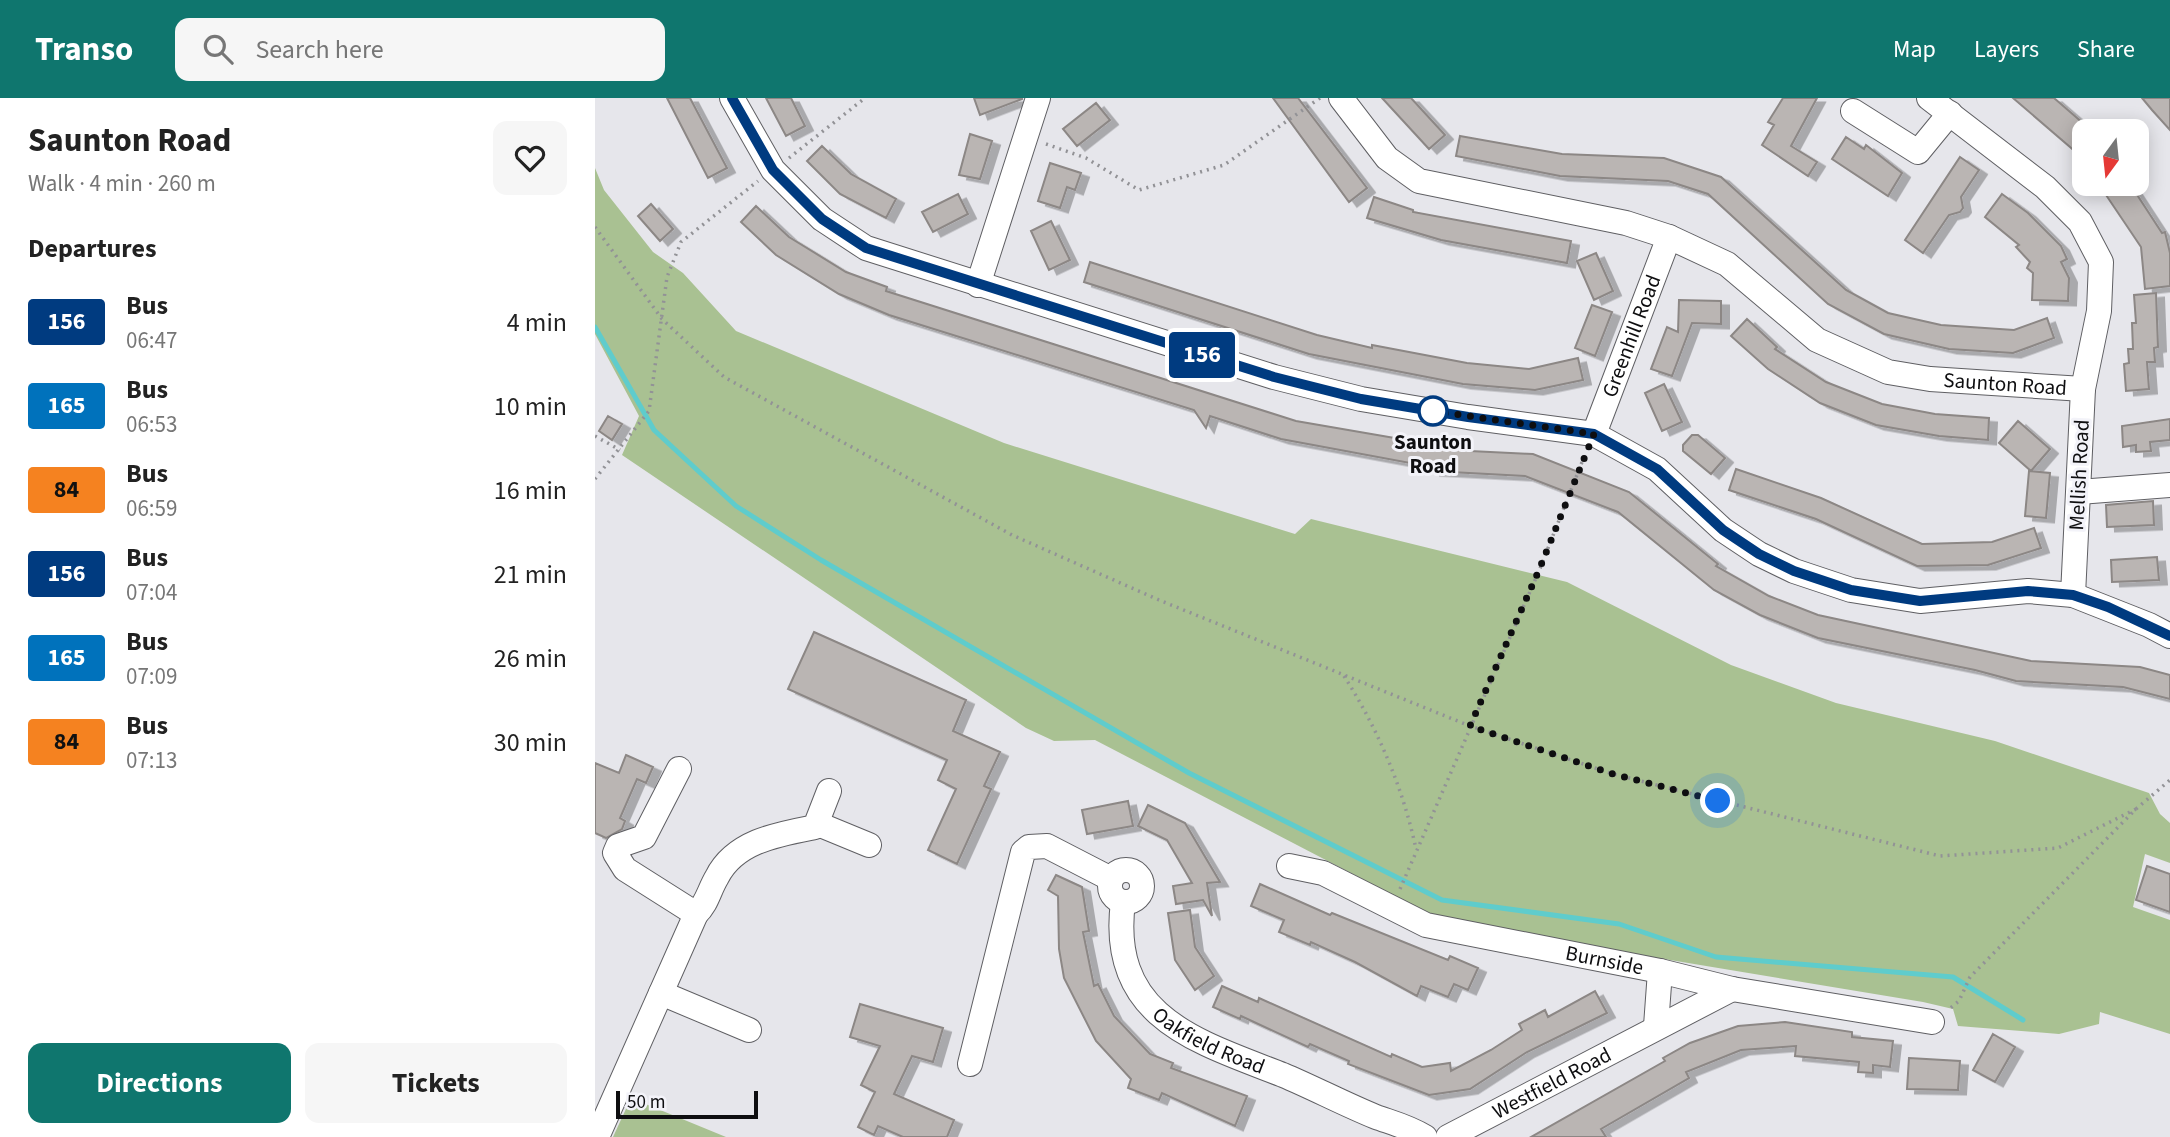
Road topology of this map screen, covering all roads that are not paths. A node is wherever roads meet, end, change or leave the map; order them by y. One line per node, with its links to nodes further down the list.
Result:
1 (732, 98): 8 (street)
2 (1038, 98): 8 (street)
3 (1341, 98): 7 (street, Saunton Road)
4 (1929, 98): 6 (street, Mellish Road)
5 (1853, 111): 6 (street)
6 (1950, 113): 9 (street, Mellish Road)
7 (1669, 237): 9 (street, Saunton Road); 10 (street, Greenhill Road)
8 (978, 285): 10 (street)
9 (2083, 389): 12 (street, Mellish Road)
10 (1594, 434): 13 (street)
11 (2170, 485): 12 (street)
12 (2079, 492): 13 (street, Mellish Road)
13 (2073, 595): 14 (street)
14 (2170, 636)
15 (679, 769): 20 (street)
16 (829, 791): 17 (street)
17 (818, 824): 18 (street); 22 (street)
18 (869, 845)
19 (595, 855): 20 (street)
20 (619, 863): 22 (street)
21 (1289, 866): 23 (street, Burnside)
22 (696, 914): 25 (street)
23 (1660, 971): 24 (street, Burnside); 27 (street)
24 (1732, 989): 26 (street, Burnside); 27 (street, Westfield Road)
25 (661, 993): 28 (street); 31 (street)
26 (1932, 1022)
27 (1656, 1026): 33 (street, Westfield Road)
28 (749, 1030)
29 (970, 1063): 30 (street, Oakfield Road)
30 (1376, 1127): 32 (street, Oakfield Road)
31 (597, 1137)
32 (1425, 1137)
33 (1448, 1137)

